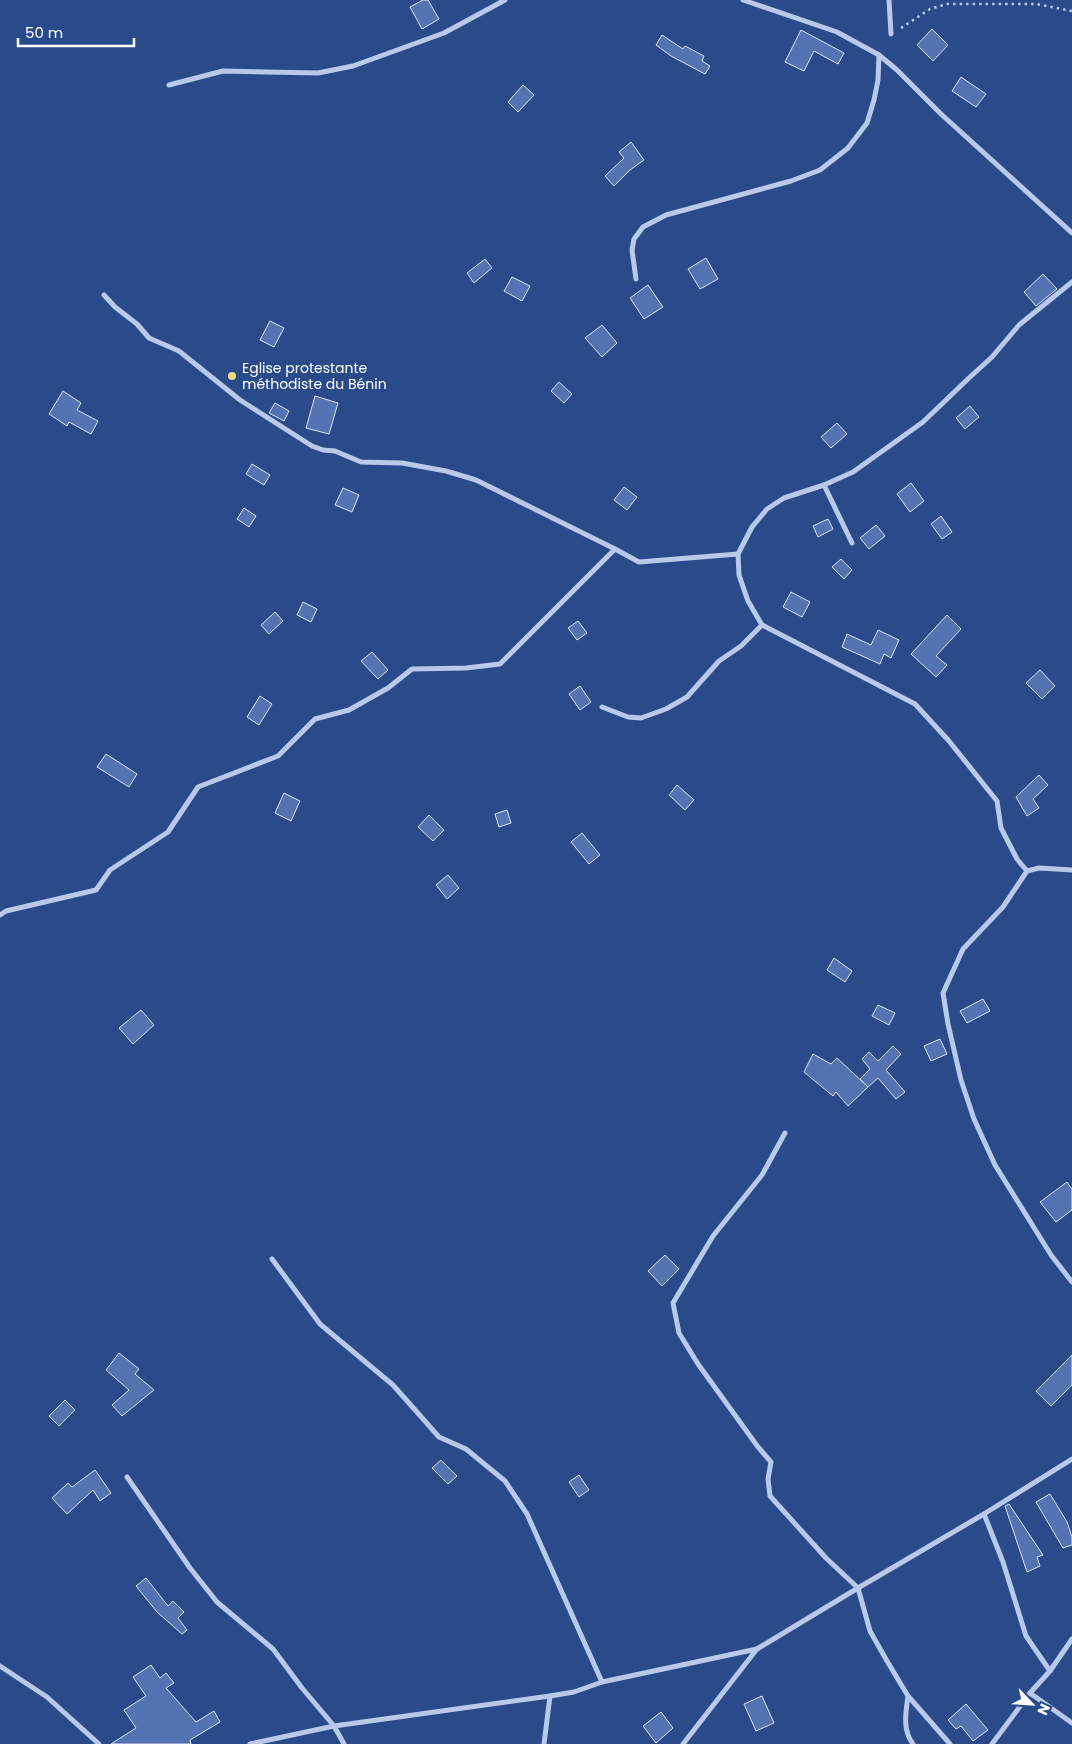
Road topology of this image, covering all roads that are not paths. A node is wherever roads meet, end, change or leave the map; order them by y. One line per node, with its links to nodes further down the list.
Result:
1 (505, 0): 6 (street)
2 (743, 0): 5 (street)
3 (889, 0): 4 (street)
4 (891, 34)
5 (879, 56): 7 (street); 8 (street)
6 (168, 85)
7 (1072, 233)
8 (636, 279)
9 (1072, 282): 11 (street)
10 (104, 295): 13 (street)
11 (824, 485): 12 (street); 14 (street)
12 (852, 543)
13 (615, 549): 14 (street); 19 (street)
14 (738, 554): 15 (street)
15 (762, 625): 16 (street); 18 (street)
16 (602, 707)
17 (1072, 870): 18 (street)
18 (1027, 871): 22 (street)
19 (0, 916)
20 (785, 1133): 26 (street)
21 (272, 1259): 31 (street)
22 (1072, 1282)
23 (1072, 1459): 25 (street)
24 (126, 1477): 36 (street)
25 (984, 1514): 26 (street); 30 (street)
26 (858, 1588): 28 (street); 34 (street)
27 (1072, 1639): 30 (street)
28 (757, 1649): 31 (street); 41 (street)
29 (0, 1666): 37 (street)
30 (1050, 1671): 32 (street)
31 (602, 1682): 33 (street)
32 (1030, 1693): 35 (street); 44 (street)
33 (550, 1696): 36 (street); 40 (street)
34 (908, 1696): 42 (street); 43 (street)
35 (1072, 1723)
36 (334, 1726): 38 (street); 39 (street)
37 (99, 1744)
38 (250, 1744)
39 (344, 1744)
40 (544, 1744)
41 (683, 1744)
42 (913, 1744)
43 (950, 1744)
44 (992, 1744)

